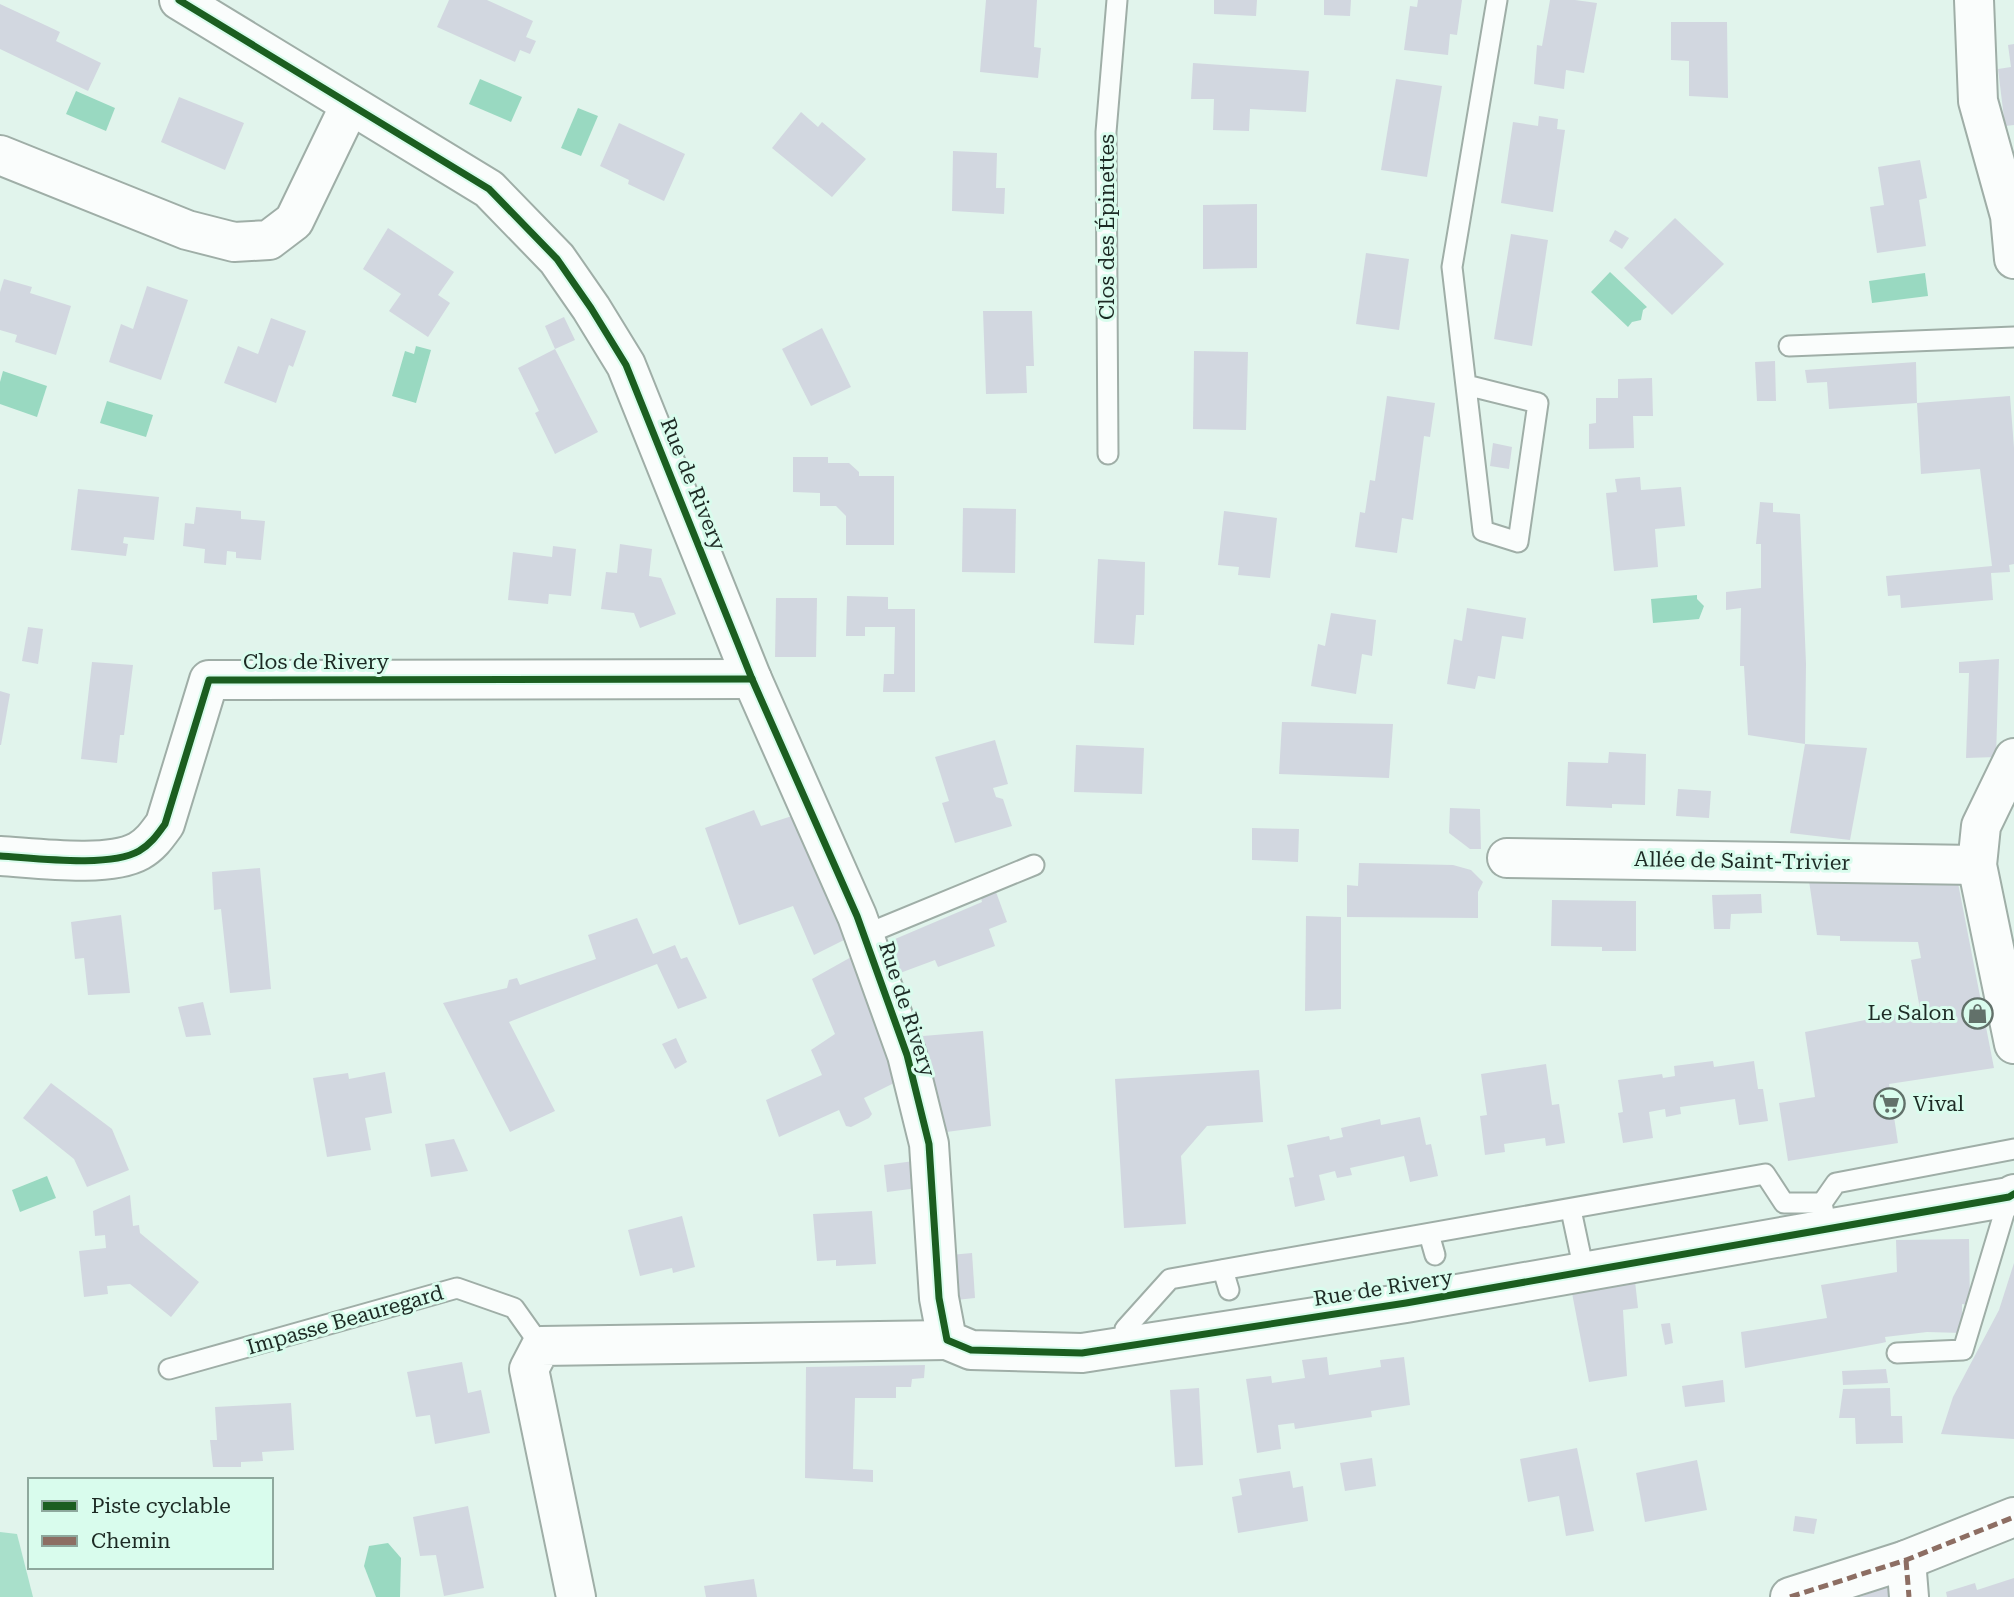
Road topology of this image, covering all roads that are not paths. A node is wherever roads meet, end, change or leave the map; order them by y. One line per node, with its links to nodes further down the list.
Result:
1 (179, 0): 5 (street, Rue de Rivery)
2 (1117, 0): 11 (lane, Clos des Épinettes)
3 (1497, 0): 10 (lane)
4 (1974, 0): 7 (street)
5 (350, 105): 6 (street); 12 (street, Rue de Rivery)
6 (0, 155)
7 (2014, 260)
8 (2014, 337): 9 (lane)
9 (1789, 346)
10 (1466, 384): 10 (lane)
11 (1108, 454)
12 (752, 679): 14 (street, Clos de Rivery); 18 (street, Rue de Rivery)
13 (2014, 758): 16 (street)
14 (0, 856)
15 (1507, 858): 16 (street, Allée de Saint-Trivier)
16 (1978, 864): 19 (street)
17 (1034, 865): 18 (lane)
18 (864, 935): 30 (street, Rue de Rivery)
19 (2010, 999): 20 (street)
20 (2014, 1044)
21 (2014, 1149): 24 (lane)
22 (2012, 1195): 24 (street, Rue de Rivery); 33 (lane)
23 (1571, 1210): 24 (lane, Rue de Rivery); 25 (lane, Rue de Rivery); 28 (lane)
24 (1825, 1216): 28 (street, Rue de Rivery)
25 (1429, 1234): 26 (lane); 27 (lane, Rue de Rivery)
26 (1435, 1255)
27 (1223, 1270): 29 (lane); 32 (lane, Rue de Rivery)
28 (1584, 1272): 32 (street, Rue de Rivery)
29 (1229, 1290)
30 (947, 1339): 31 (street); 32 (street, Rue de Rivery)
31 (541, 1346): 34 (lane, Impasse Beauregard); 37 (street)
32 (1126, 1346)
33 (1897, 1353)
34 (169, 1369)
35 (2014, 1517): 36 (street)
36 (1907, 1579): 38 (street)
37 (576, 1597)
38 (1790, 1597)

